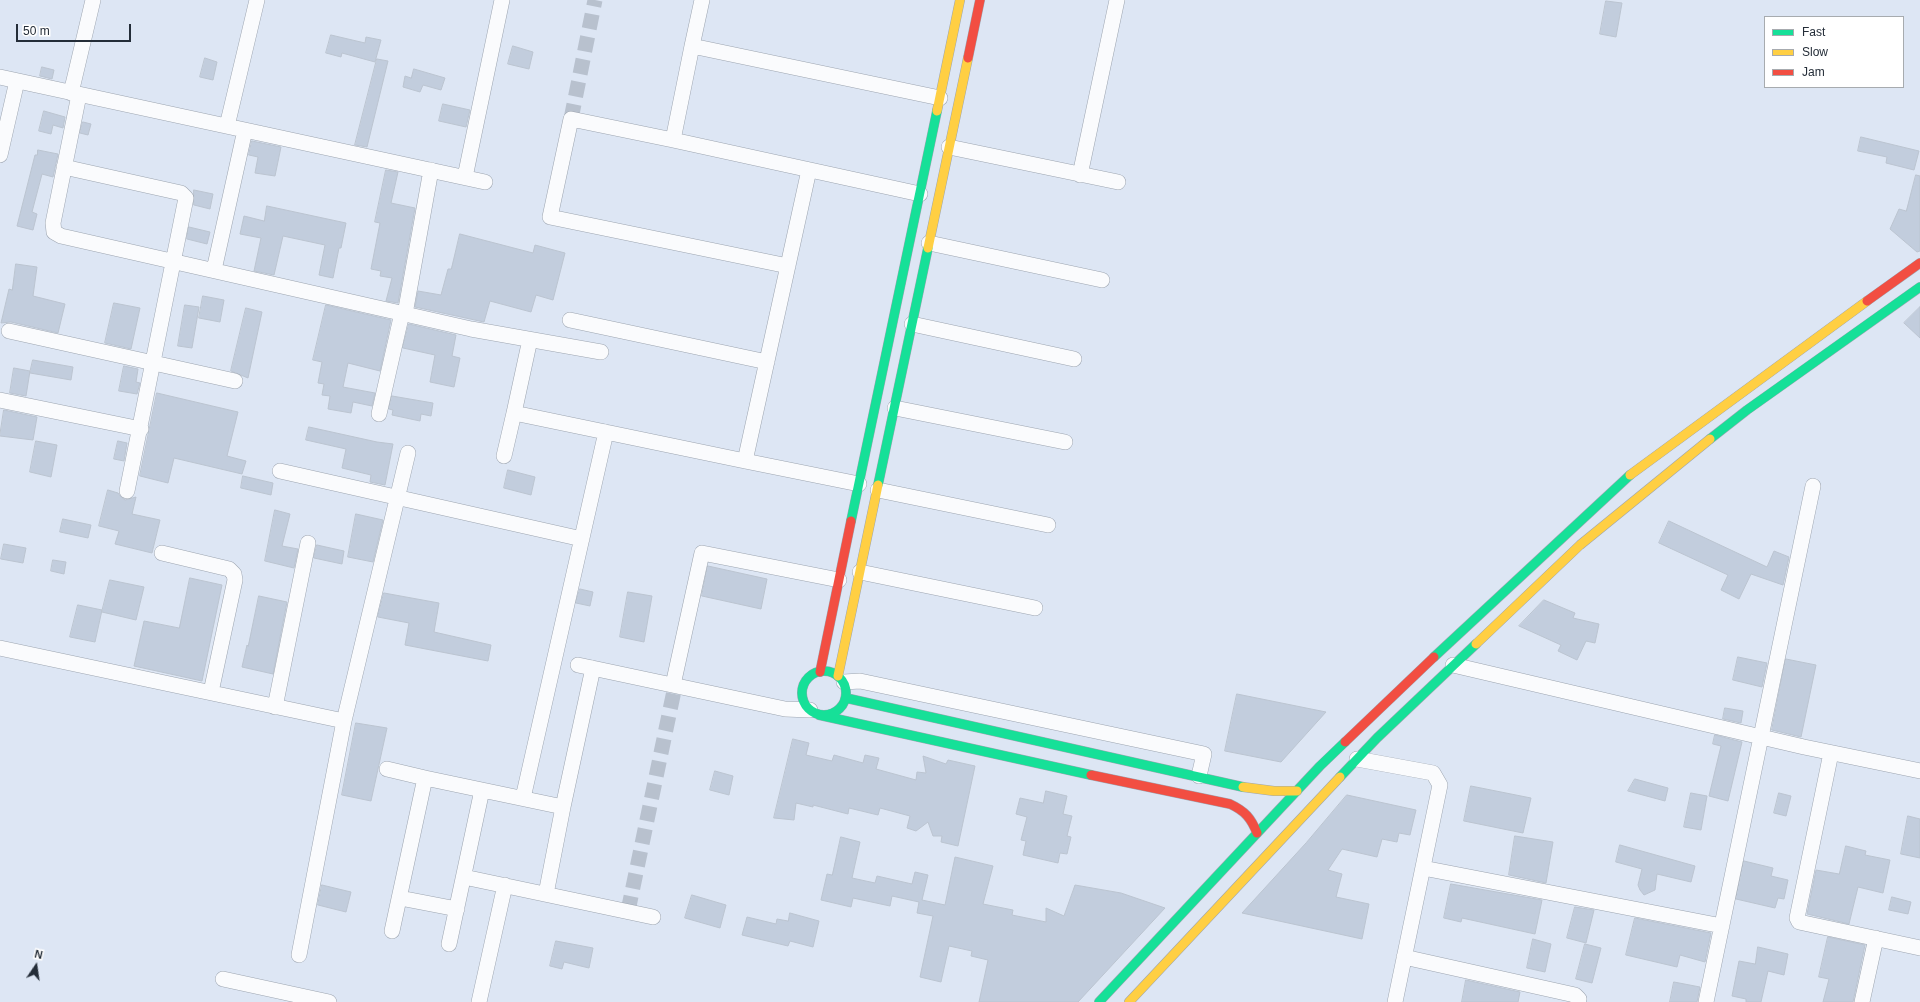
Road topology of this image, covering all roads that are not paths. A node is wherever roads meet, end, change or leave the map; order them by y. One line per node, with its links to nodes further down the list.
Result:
1 (93, 0): 11 (street)
2 (256, 0): 13 (street)
3 (502, 0): 22 (street)
4 (702, 0): 8 (street)
5 (960, 0): 12 (street)
6 (980, 0): 16 (street)
7 (1117, 0): 21 (street)
8 (692, 46): 12 (street); 15 (street)
9 (0, 77): 10 (street)
10 (17, 81): 11 (street); 17 (street)
11 (75, 94): 13 (street); 18 (street)
12 (940, 98): 25 (street)
13 (227, 126): 14 (street)
14 (245, 130): 19 (street); 30 (street)
15 (673, 140): 20 (street); 29 (street)
16 (949, 147): 21 (street); 26 (street)
17 (0, 155)
18 (64, 167): 27 (street); 27 (street)
19 (431, 170): 22 (street); 33 (street)
20 (809, 170): 25 (street); 29 (street)
21 (1080, 175): 24 (street)
22 (465, 177): 23 (street)
23 (486, 182)
24 (1118, 182)
25 (920, 194): 56 (street)
26 (929, 243): 31 (street); 35 (street)
27 (173, 261): 30 (street); 40 (street)
28 (1920, 263): 50 (street)
29 (788, 266): 41 (street)
30 (214, 270): 33 (street)
31 (1102, 280)
32 (1920, 287): 54 (street)
33 (404, 314): 38 (street); 46 (street)
34 (570, 320): 41 (street)
35 (912, 324): 39 (street); 44 (street)
36 (9, 331): 40 (street)
37 (529, 344): 45 (street)
38 (601, 352)
39 (1074, 359)
40 (153, 362): 42 (street); 47 (street)
41 (767, 362): 53 (street)
42 (235, 380)
43 (0, 400): 47 (street)
44 (895, 408): 49 (street); 58 (street)
45 (514, 413): 48 (street); 52 (street)
46 (379, 414)
47 (141, 429): 59 (street)
48 (606, 432): 53 (street); 62 (street)
49 (1065, 442)
50 (1662, 450): 54 (street); 67 (street)
51 (408, 453): 60 (street)
52 (504, 456)
53 (745, 461): 56 (street)
54 (1676, 465): 69 (street)
55 (280, 471): 60 (street)
56 (859, 484): 66 (street)
57 (1813, 486): 82 (street)
58 (878, 490): 61 (street); 65 (street)
59 (127, 491)
60 (398, 498): 62 (street); 81 (street)
61 (1048, 525)
62 (582, 539): 91 (street)
63 (308, 543): 79 (street)
64 (162, 553): 77 (street)
65 (860, 572): 68 (street); 75 (street)
66 (839, 580): 74 (street); 76 (street)
67 (1496, 598): 69 (street); 90 (street)
68 (1035, 608)
69 (1511, 610): 72 (street)
70 (0, 648): 77 (street)
71 (578, 665): 73 (street)
72 (1454, 665): 82 (street); 84 (street)
73 (593, 668): 76 (street); 92 (street)
74 (820, 672): 75 (street); 80 (street)
75 (841, 679): 78 (street); 87 (street)
76 (673, 685): 80 (street)
77 (211, 692): 79 (street)
78 (846, 698): 80 (street); 87 (street)
79 (275, 707): 81 (street)
80 (814, 713): 93 (street)
81 (344, 721): 107 (street)
82 (1761, 737): 83 (street); 102 (street)
83 (1831, 753): 86 (street); 104 (street)
84 (1357, 759): 94 (street); 98 (street)
85 (387, 769): 88 (street)
86 (1920, 771)
87 (1199, 776): 90 (street)
88 (425, 778): 89 (street); 99 (street)
89 (482, 790): 91 (street); 95 (street)
90 (1297, 791): 93 (street)
91 (523, 798): 92 (street)
92 (563, 807): 97 (street)
93 (1257, 833): 98 (street)
94 (1423, 868): 102 (street); 108 (street)
95 (464, 877): 96 (street); 100 (street)
96 (505, 885): 97 (street); 112 (street)
97 (546, 894): 101 (street)
98 (1214, 896): 113 (street); 114 (street)
99 (400, 898): 100 (street); 103 (street)
100 (457, 910): 105 (street)
101 (653, 917)
102 (1722, 926): 117 (street)
103 (392, 932)
104 (1876, 938): 106 (street); 118 (street)
105 (449, 944)
106 (1920, 948)
107 (299, 955)
108 (1404, 957): 115 (street); 116 (street)
109 (223, 979): 110 (street)
110 (306, 1000): 111 (street)
111 (329, 1002)
112 (479, 1002)
113 (1099, 1002)
114 (1129, 1002)
115 (1395, 1002)
116 (1578, 1002)
117 (1706, 1002)
118 (1862, 1002)

